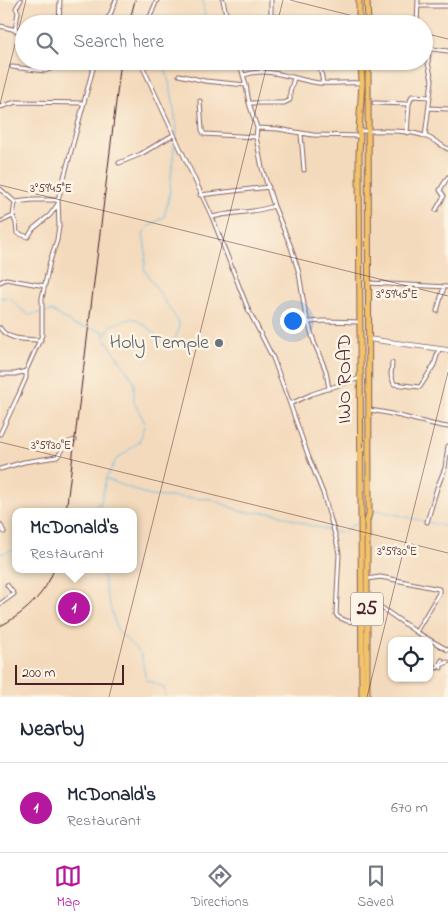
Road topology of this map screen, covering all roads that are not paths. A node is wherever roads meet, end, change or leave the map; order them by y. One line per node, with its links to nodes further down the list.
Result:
1 (21, 0): 12 (street)
2 (60, 0): 13 (street)
3 (116, 0): 14 (street)
4 (156, 0): 15 (street)
5 (223, 0): 16 (street)
6 (271, 0): 17 (street)
7 (359, 0): 18 (main road)
8 (367, 0): 19 (main road)
9 (418, 0): 10 (street)
10 (418, 6): 11 (street); 20 (street)
11 (448, 6)
12 (18, 15)
13 (59, 15)
14 (110, 15)
15 (150, 15)
16 (226, 15)
17 (272, 15)
18 (359, 15)
19 (368, 15)
20 (417, 15)
21 (0, 28): 22 (street)
22 (15, 31)
23 (433, 49): 24 (street)
24 (448, 51)
25 (12, 67): 26 (street)
26 (15, 67)
27 (92, 70): 43 (street)
28 (144, 70): 55 (street)
29 (242, 70): 36 (street)
30 (321, 70): 38 (street)
31 (361, 70): 39 (main road, IWO ROAD)
32 (368, 70): 51 (main road, IWO ROAD / 25)
33 (430, 70): 41 (street)
34 (262, 72): 36 (street); 37 (street)
35 (179, 75): 40 (street)
36 (244, 75): 40 (street)
37 (294, 78): 38 (street); 44 (street)
38 (323, 83): 39 (street)
39 (362, 83): 52 (main road, IWO ROAD)
40 (246, 85): 44 (street)
41 (430, 97): 46 (street); 48 (street)
42 (200, 101): 56 (street)
43 (83, 103): 47 (street); 68 (street)
44 (249, 103): 50 (street)
45 (374, 103): 46 (street)
46 (409, 104): 53 (street)
47 (0, 107)
48 (429, 108): 49 (street); 57 (street)
49 (448, 109)
50 (257, 128): 54 (street); 56 (street)
51 (367, 131): 52 (street); 53 (street); 75 (main road, IWO ROAD / 25)
52 (360, 133): 54 (street); 80 (main road, IWO ROAD)
53 (407, 133): 57 (street)
54 (301, 134): 60 (street)
55 (173, 135): 59 (street); 64 (street)
56 (256, 137): 62 (street)
57 (425, 137): 58 (street)
58 (448, 149)
59 (119, 163)
60 (304, 170)
61 (448, 177): 65 (street)
62 (269, 187): 64 (street); 69 (street)
63 (0, 189): 67 (street)
64 (200, 194): 72 (street)
65 (444, 196): 66 (street); 70 (street)
66 (448, 199)
67 (15, 202): 68 (street); 71 (street)
68 (58, 202): 71 (street); 76 (street)
69 (274, 206): 72 (street); 79 (street)
70 (436, 210)
71 (13, 216): 73 (street)
72 (212, 218): 91 (street)
73 (0, 222)
74 (0, 282): 76 (street)
75 (368, 283): 77 (street); 82 (main road, IWO ROAD / 25)
76 (44, 286): 83 (street)
77 (446, 287): 78 (street)
78 (437, 311)
79 (309, 322): 80 (street); 90 (street)
80 (360, 322): 89 (main road, IWO ROAD)
81 (0, 328): 83 (street)
82 (368, 339): 84 (street); 92 (main road, IWO ROAD / 25)
83 (41, 340): 87 (street)
84 (439, 349): 85 (street); 86 (street)
85 (448, 350)
86 (392, 363)
87 (26, 371): 88 (street); 94 (street)
88 (0, 374)
89 (360, 378): 90 (street); 99 (main road, IWO ROAD)
90 (329, 389): 91 (street)
91 (290, 404): 106 (street)
92 (369, 410): 93 (street); 99 (main road, IWO ROAD / 25)
93 (448, 427)
94 (0, 434)
95 (75, 440): 97 (street)
96 (448, 446): 98 (street)
97 (0, 469)
98 (426, 522)
99 (365, 523): 102 (main road, IWO ROAD / 25); 106 (main road, IWO ROAD)
100 (0, 524): 101 (street)
101 (4, 532)
102 (367, 579): 105 (main road, IWO ROAD / 25); 107 (street)
103 (7, 585): 104 (street)
104 (0, 604)
105 (367, 605): 107 (street); 112 (main road, IWO ROAD / 25)
106 (362, 624): 111 (main road, IWO ROAD)
107 (416, 632): 108 (street)
108 (448, 650)
109 (442, 660): 110 (street)
110 (448, 662)
111 (362, 697)
112 (367, 697)

